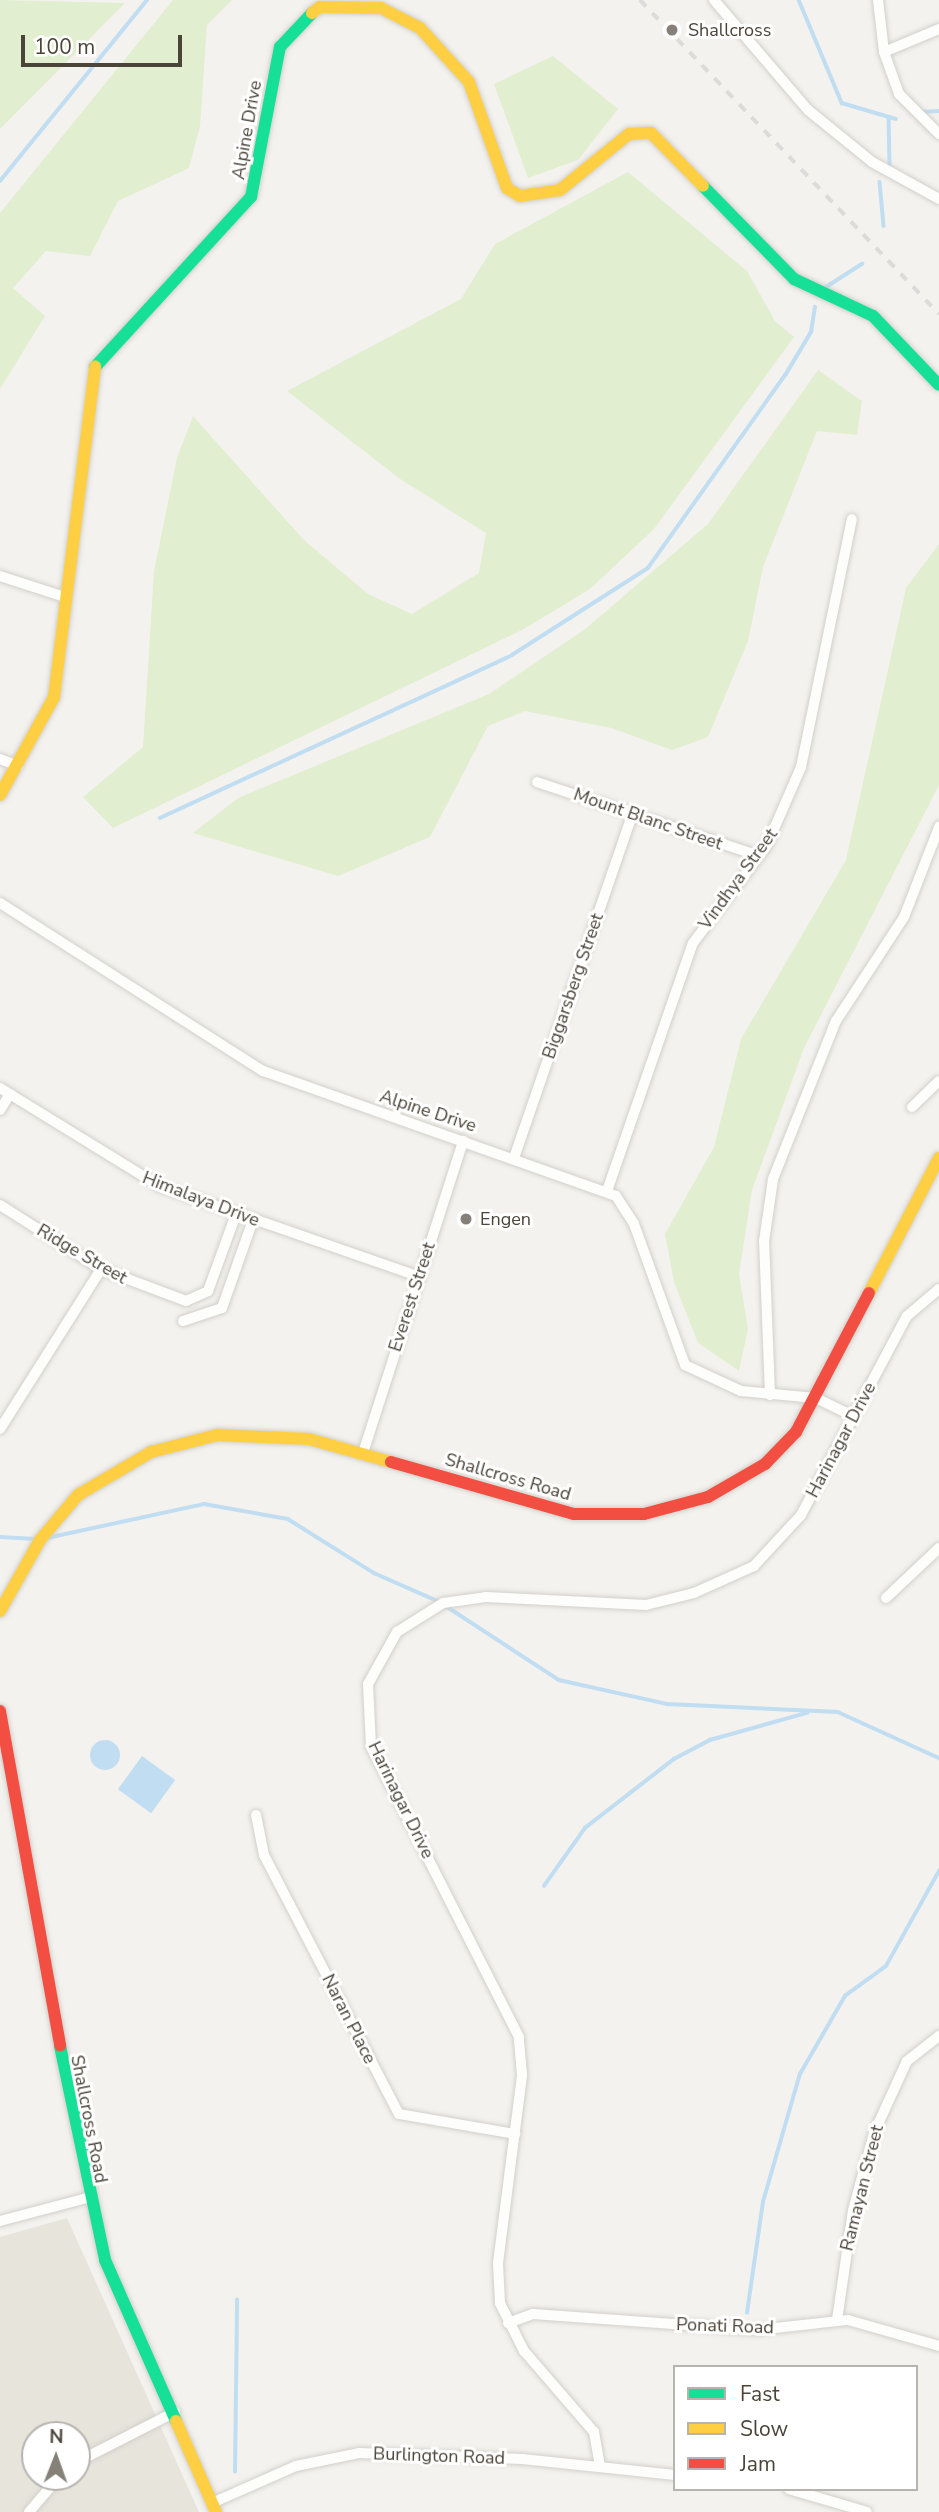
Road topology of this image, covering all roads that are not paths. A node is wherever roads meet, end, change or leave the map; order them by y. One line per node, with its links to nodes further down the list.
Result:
1 (714, 0): 6 (street)
2 (878, 0): 4 (street)
3 (939, 29): 4 (street)
4 (884, 52): 5 (street)
5 (939, 134)
6 (939, 199)
7 (939, 385): 10 (street, Alpine Drive)
8 (852, 519): 17 (street, Vindhya Street)
9 (0, 576): 10 (street)
10 (65, 597): 12 (street, Alpine Drive)
11 (0, 759): 12 (street)
12 (18, 766): 14 (street, Alpine Drive)
13 (537, 782): 15 (street, Mount Blanc Street)
14 (0, 795)
15 (632, 815): 17 (street, Mount Blanc Street); 25 (street, Biggarsberg Street)
16 (939, 827): 35 (street)
17 (759, 856): 27 (street, Vindhya Street)
18 (0, 903): 24 (street, Alpine Drive)
19 (939, 1081): 22 (street)
20 (0, 1088): 21 (street, Himalaya Drive)
21 (10, 1094): 23 (street); 29 (street, Himalaya Drive)
22 (912, 1107)
23 (0, 1110)
24 (463, 1141): 25 (street, Alpine Drive); 32 (street, Everest Street)
25 (513, 1157): 27 (street, Alpine Drive)
26 (939, 1157): 36 (street, Shallcross Road)
27 (607, 1191): 35 (street, Alpine Drive)
28 (0, 1205): 31 (street, Ridge Street)
29 (236, 1214): 30 (street, Himalaya Drive); 31 (street, Ridge Street)
30 (253, 1220): 32 (street, Himalaya Drive); 34 (street)
31 (101, 1269): 38 (street)
32 (418, 1276): 39 (street, Everest Street)
33 (939, 1289): 37 (street, Harinagar Drive)
34 (183, 1321)
35 (770, 1395): 36 (street, Alpine Drive)
36 (816, 1398): 37 (street, Alpine Drive); 39 (street, Shallcross Road)
37 (853, 1416): 46 (street, Harinagar Drive)
38 (0, 1429)
39 (363, 1453): 42 (street, Shallcross Road)
40 (939, 1548): 41 (street)
41 (886, 1598)
42 (0, 1611)
43 (0, 1711): 47 (street, Shallcross Road)
44 (256, 1815): 46 (street, Naran Place)
45 (939, 2036): 49 (street, Ramayan Street)
46 (514, 2134): 50 (street, Harinagar Drive)
47 (87, 2198): 48 (street); 52 (street, Shallcross Road)
48 (0, 2221)
49 (837, 2320): 50 (street, Ponati Road); 51 (street, Ponati Road)
50 (508, 2323): 54 (street, Harinagar Drive)
51 (939, 2346)
52 (174, 2412): 53 (street); 58 (street, Shallcross Road)
53 (91, 2455)
54 (600, 2466): 55 (street, Burlington Road); 58 (street, Burlington Road)
55 (673, 2475)
56 (47, 2491): 59 (street)
57 (796, 2491): 60 (street)
58 (214, 2507)
59 (29, 2512)
60 (867, 2512)

